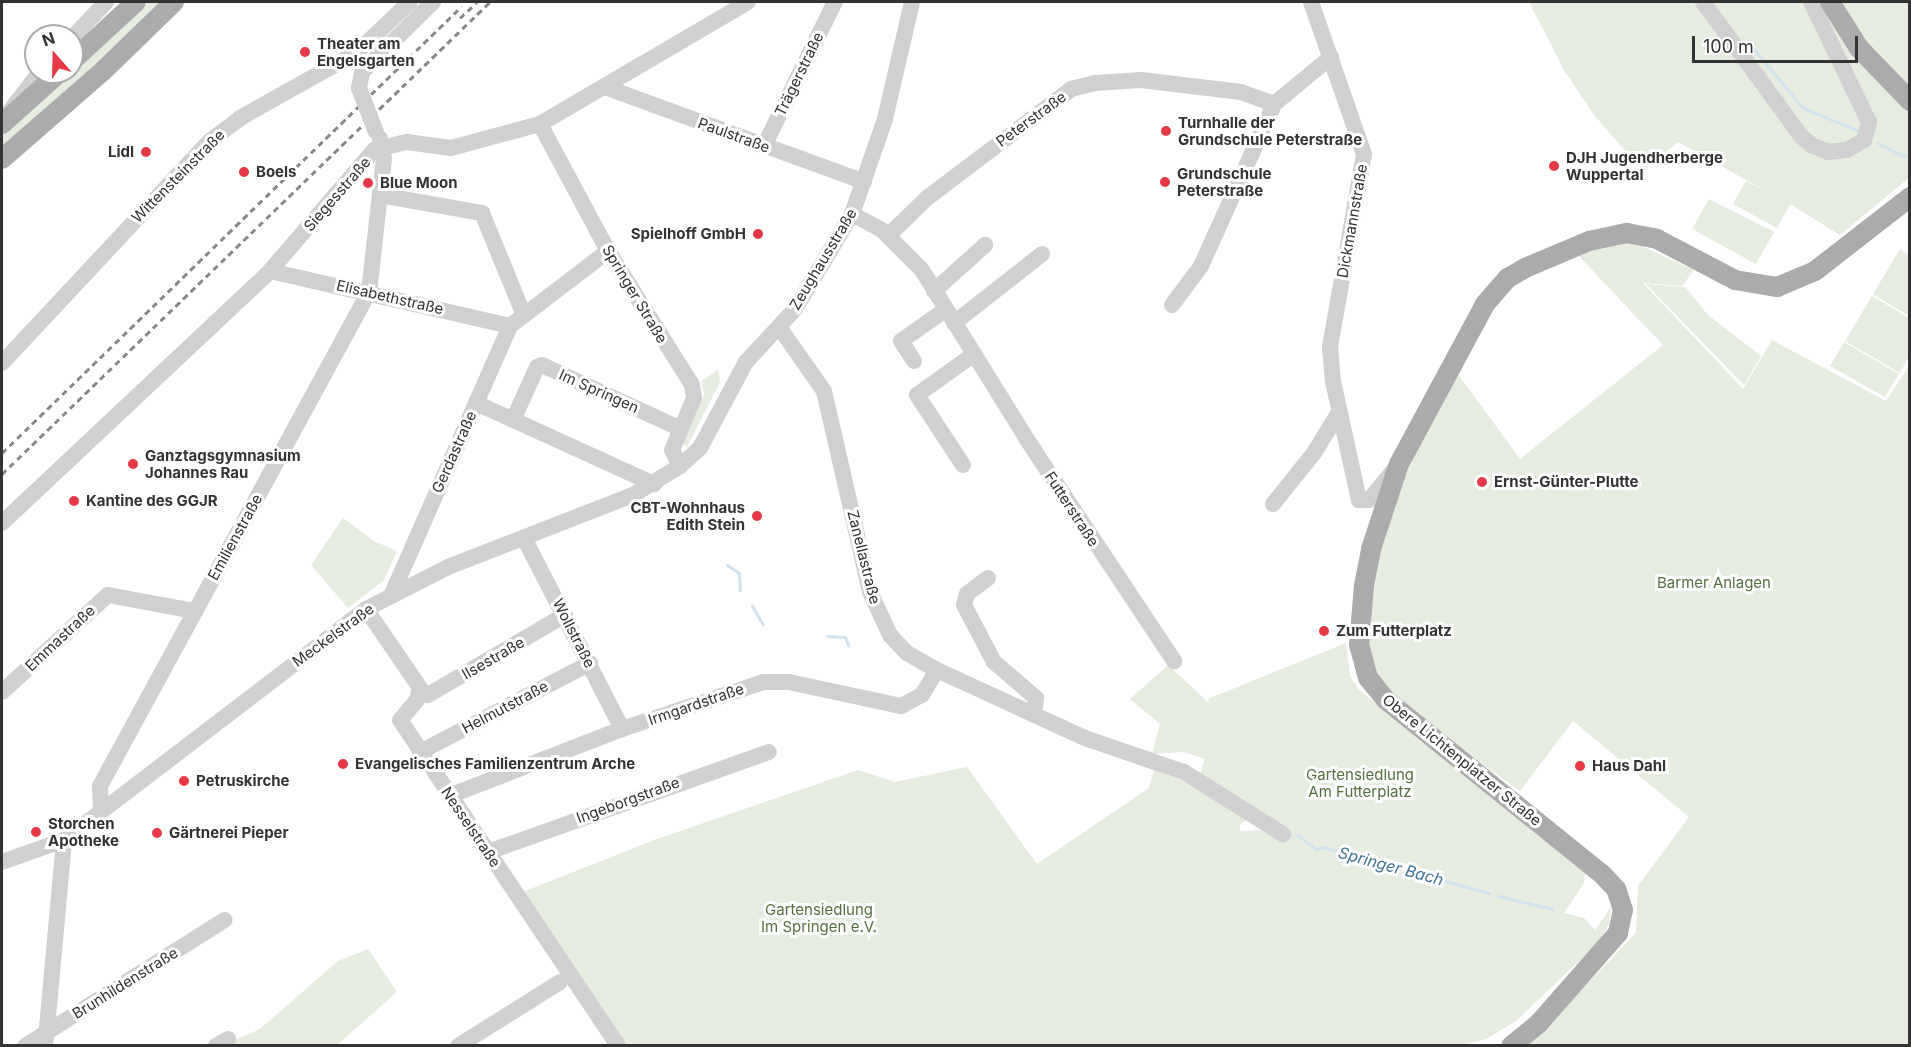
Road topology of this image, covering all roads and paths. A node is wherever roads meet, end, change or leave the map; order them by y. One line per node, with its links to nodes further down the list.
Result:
1 (106, 2): 13 (street)
2 (136, 2): 14 (main road)
3 (174, 2): 25 (main road)
4 (410, 2): 44 (street, Wittensteinstraße)
5 (433, 2): 23 (street, Emilienstraße, bridge)
6 (748, 2): 18 (street, Siegesstraße)
7 (835, 2): 24 (street, Trägerstraße)
8 (912, 2): 26 (street, Zeughausstraße)
9 (1311, 2): 15 (street, Dickmannstraße)
10 (1703, 2): 11 (street)
11 (1811, 2)
12 (1830, 2): 19 (main road)
13 (84, 25)
14 (84, 50)
15 (1331, 57): 20 (street); 46 (street, Dickmannstraße)
16 (29, 84): 21 (street)
17 (46, 84): 21 (main road)
18 (605, 87): 22 (street, Siegesstraße); 24 (street, Paulstraße)
19 (1910, 101)
20 (1275, 104): 30 (street, Peterstraße); 37 (street)
21 (2, 123)
22 (540, 124): 23 (street, Siegesstraße); 32 (street, Springer Straße)
23 (379, 138): 27 (street, Emilienstraße); 34 (street, Siegesstraße)
24 (764, 146): 26 (street, Paulstraße)
25 (2, 159)
26 (864, 182): 29 (street, Zeughausstraße)
27 (380, 195): 36 (street, Emilienstraße); 38 (street)
28 (1910, 196): 50 (main road, Obere Lichtenplatzer Straße)
29 (852, 214): 30 (street, Futterstraße); 41 (street, Zeughausstraße)
30 (888, 236): 35 (street, Futterstraße)
31 (986, 244): 35 (street)
32 (608, 251): 38 (street, Gerdastraße); 49 (street, Springer Straße)
33 (1041, 254): 39 (street)
34 (270, 271): 36 (street, Elisabethstraße); 55 (street, Siegesstraße)
35 (934, 291): 39 (street, Futterstraße)
36 (369, 292): 40 (street, Elisabethstraße); 60 (street, Emilienstraße)
37 (1172, 305)
38 (523, 313): 40 (street, Gerdastraße)
39 (949, 317): 42 (street, Futterstraße); 43 (street)
40 (510, 326): 45 (street, Gerdastraße)
41 (779, 327): 48 (street, Zeughausstraße); 64 (street, Zanellastraße)
42 (974, 354): 51 (street); 62 (street, Futterstraße)
43 (914, 361)
44 (2, 363)
45 (476, 403): 47 (street); 58 (street, Gerdastraße)
46 (1339, 412): 50 (street, Dickmannstraße); 54 (street)
47 (513, 420): 49 (street, Im Springen); 53 (street)
48 (713, 426): 52 (street, Meckelstraße)
49 (681, 429): 52 (street, Springer Straße)
50 (1399, 464): 83 (main road, Obere Lichtenplatzer Straße)
51 (963, 465)
52 (680, 466): 53 (street, Meckelstraße)
53 (654, 484): 56 (street, Meckelstraße)
54 (1273, 504)
55 (2, 523)
56 (524, 538): 58 (street, Meckelstraße); 61 (street, Wollstraße)
57 (988, 578): 67 (street)
58 (391, 596): 59 (street, Meckelstraße)
59 (366, 609): 66 (street); 72 (street, Meckelstraße)
60 (194, 611): 65 (street, Emmastraße); 72 (street, Emilienstraße)
61 (565, 615): 63 (street, Wollstraße); 66 (street, Ilsestraße)
62 (1174, 661)
63 (590, 663): 68 (street, Wollstraße); 69 (street, Helmutstraße)
64 (937, 670): 67 (street, Zanellastraße); 68 (street, Irmgardstraße)
65 (2, 692)
66 (420, 694): 69 (street, Nesselstraße)
67 (1034, 715): 73 (street, Zanellastraße)
68 (622, 729): 71 (street, Irmgardstraße)
69 (420, 752): 71 (street, Nesselstraße)
70 (769, 752): 75 (street, Ingeborgstraße)
71 (450, 796): 75 (street, Nesselstraße)
72 (101, 808): 74 (street, Meckelstraße)
73 (1283, 834)
74 (64, 840): 76 (street, Meckelstraße); 79 (street)
75 (488, 852): 82 (street, Nesselstraße)
76 (2, 862)
77 (224, 920): 79 (street, Brunhildenstraße)
78 (560, 982): 81 (street)
79 (46, 1039): 80 (street, Brunhildenstraße)
80 (25, 1046)
81 (458, 1046)
82 (618, 1046)
83 (1511, 1046)

